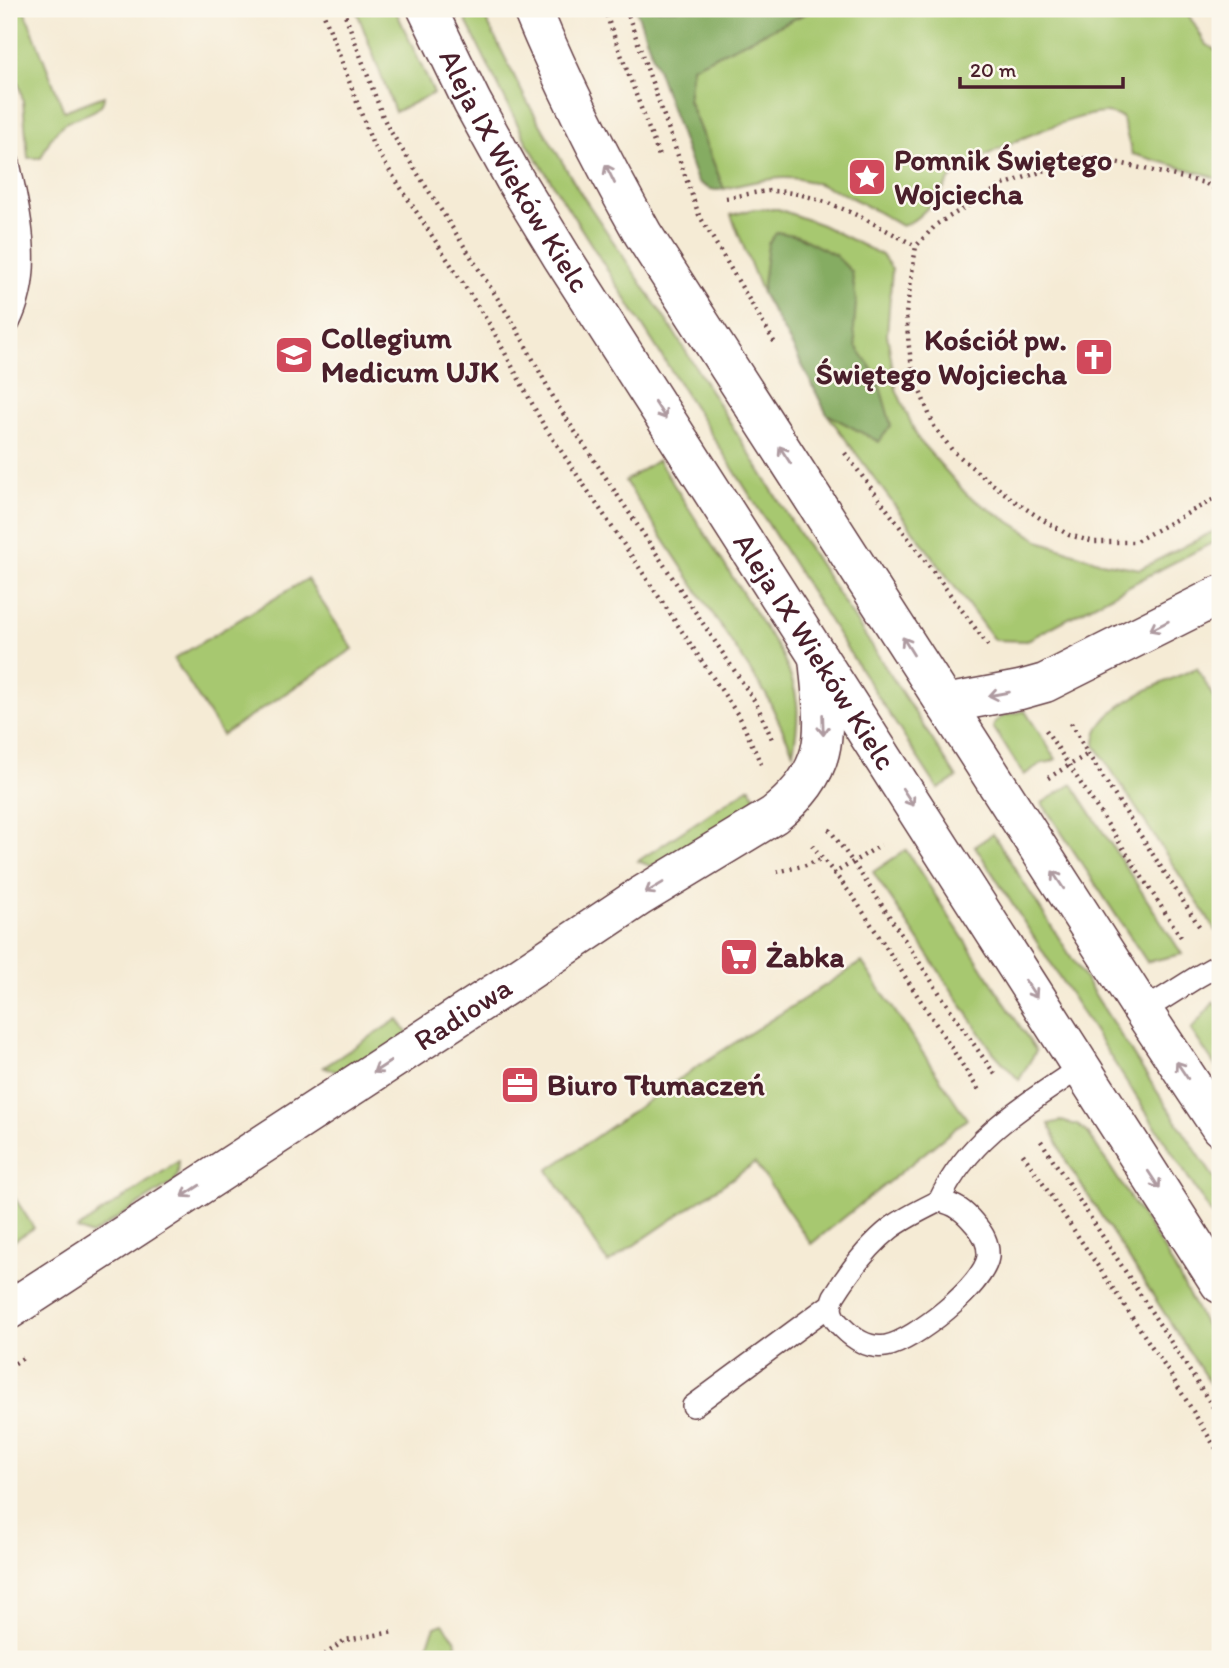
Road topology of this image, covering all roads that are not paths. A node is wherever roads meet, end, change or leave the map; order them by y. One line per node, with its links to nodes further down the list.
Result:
1 (427, 9): 6 (main road, Aleja IX Wieków Kielc, one-way to 6)
2 (532, 9): 7 (main road, one-way to 2)
3 (9, 163): 4 (lane)
4 (9, 323)
5 (1220, 595): 7 (main road, one-way to 7)
6 (818, 657): 10 (main road, Aleja IX Wieków Kielc, one-way to 10); 15 (main road, Radiowa, one-way to 15)
7 (945, 704): 9 (main road, one-way to 7)
8 (1220, 964): 9 (lane)
9 (1143, 1012): 11 (main road, one-way to 9)
10 (1081, 1067): 12 (lane); 13 (main road, Aleja IX Wieków Kielc, one-way to 13)
11 (1220, 1127)
12 (939, 1201): 14 (lane); 14 (lane)
13 (1220, 1284)
14 (830, 1305): 16 (lane)
15 (9, 1310)
16 (693, 1406)

